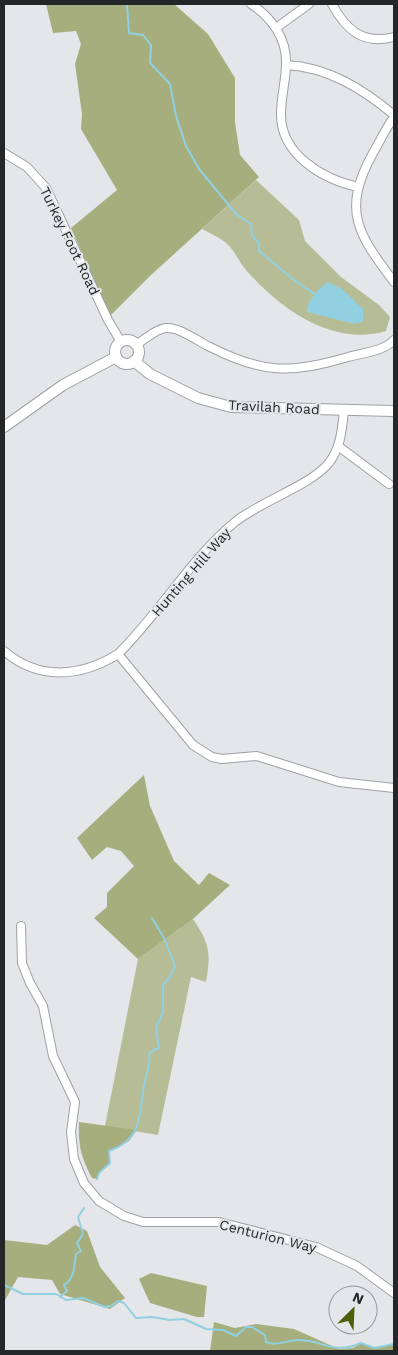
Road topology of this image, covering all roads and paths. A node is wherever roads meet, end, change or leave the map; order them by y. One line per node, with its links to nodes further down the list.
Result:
1 (251, 4): 4 (street)
2 (309, 4): 4 (street)
3 (332, 4): 5 (street)
4 (276, 28): 6 (street)
5 (394, 37)
6 (286, 65): 7 (street); 9 (street)
7 (394, 116): 9 (street)
8 (4, 153): 12 (street, Turkey Foot Road)
9 (358, 187): 10 (street)
10 (394, 282)
11 (394, 340): 13 (street)
12 (121, 342): 13 (main road); 14 (main road)
13 (136, 345): 15 (main road)
14 (116, 357): 15 (main road); 18 (main road)
15 (134, 361): 16 (main road, Travilah Road)
16 (344, 410): 17 (main road, Travilah Road); 19 (street, Hunting Hill Way)
17 (394, 411)
18 (4, 427)
19 (338, 446): 20 (street); 22 (street, Hunting Hill Way)
20 (388, 484)
21 (4, 651): 22 (street, Hunting Hill Way)
22 (118, 654): 23 (street)
23 (394, 788)
24 (22, 926): 25 (street, Centurion Way)
25 (394, 1293)

